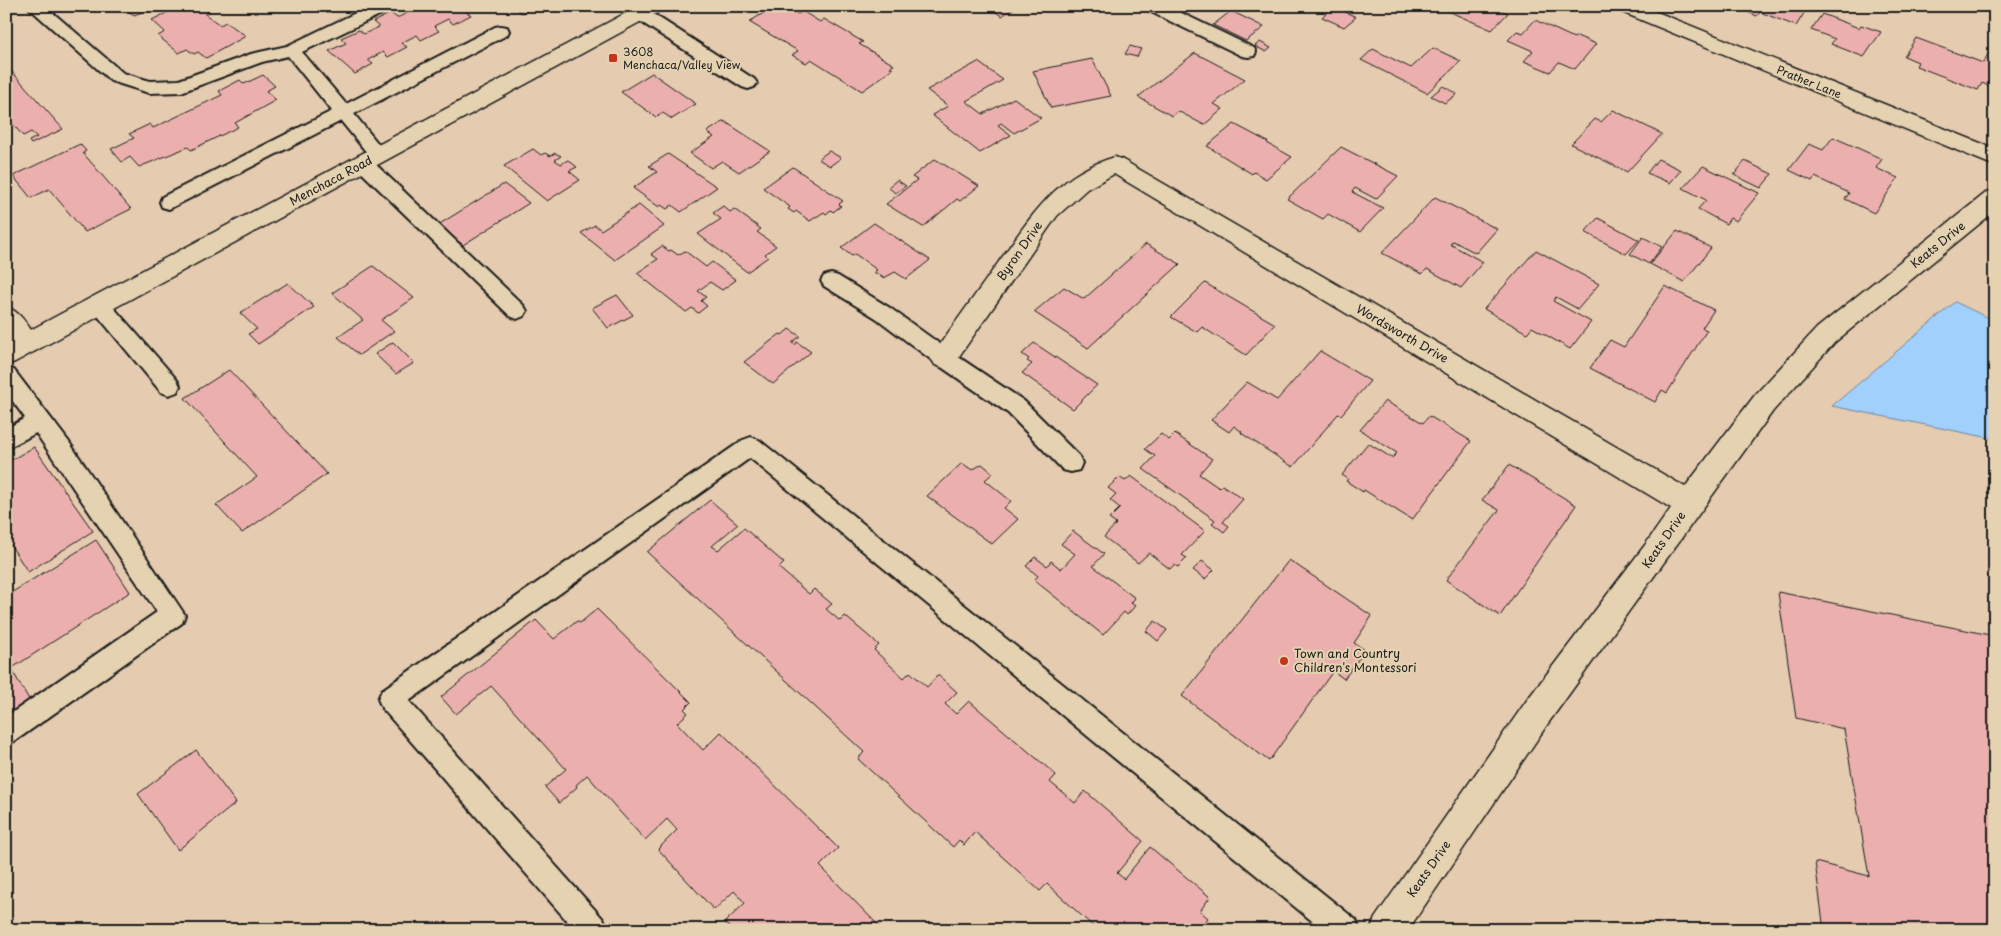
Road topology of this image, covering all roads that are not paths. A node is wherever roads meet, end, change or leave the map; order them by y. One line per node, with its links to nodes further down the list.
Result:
1 (35, 6): 7 (lane)
2 (384, 6): 7 (lane)
3 (1153, 6): 8 (lane)
4 (1624, 6): 11 (street, Prather Lane)
5 (648, 10): 9 (lane); 12 (street, Menchaca Road)
6 (501, 31): 10 (lane)
7 (292, 50): 10 (lane)
8 (1248, 52)
9 (748, 83)
10 (341, 112): 12 (lane); 15 (lane)
11 (1995, 158)
12 (370, 159): 17 (street, Menchaca Road); 18 (lane)
13 (1115, 166): 21 (street, Byron Drive); 27 (street, Wordsworth Drive)
14 (1995, 198): 27 (street, Keats Drive)
15 (169, 202)
16 (831, 280): 21 (lane)
17 (100, 305): 20 (street, Menchaca Road); 23 (lane)
18 (517, 311)
19 (6, 316): 20 (street)
20 (16, 350)
21 (944, 358): 26 (lane)
22 (6, 376): 24 (lane)
23 (169, 386)
24 (40, 420): 25 (lane); 28 (lane)
25 (6, 440)
26 (1071, 463)
27 (1689, 504): 31 (street, Keats Drive)
28 (6, 732)
29 (594, 930): 30 (lane)
30 (1346, 930)
31 (1387, 930)

